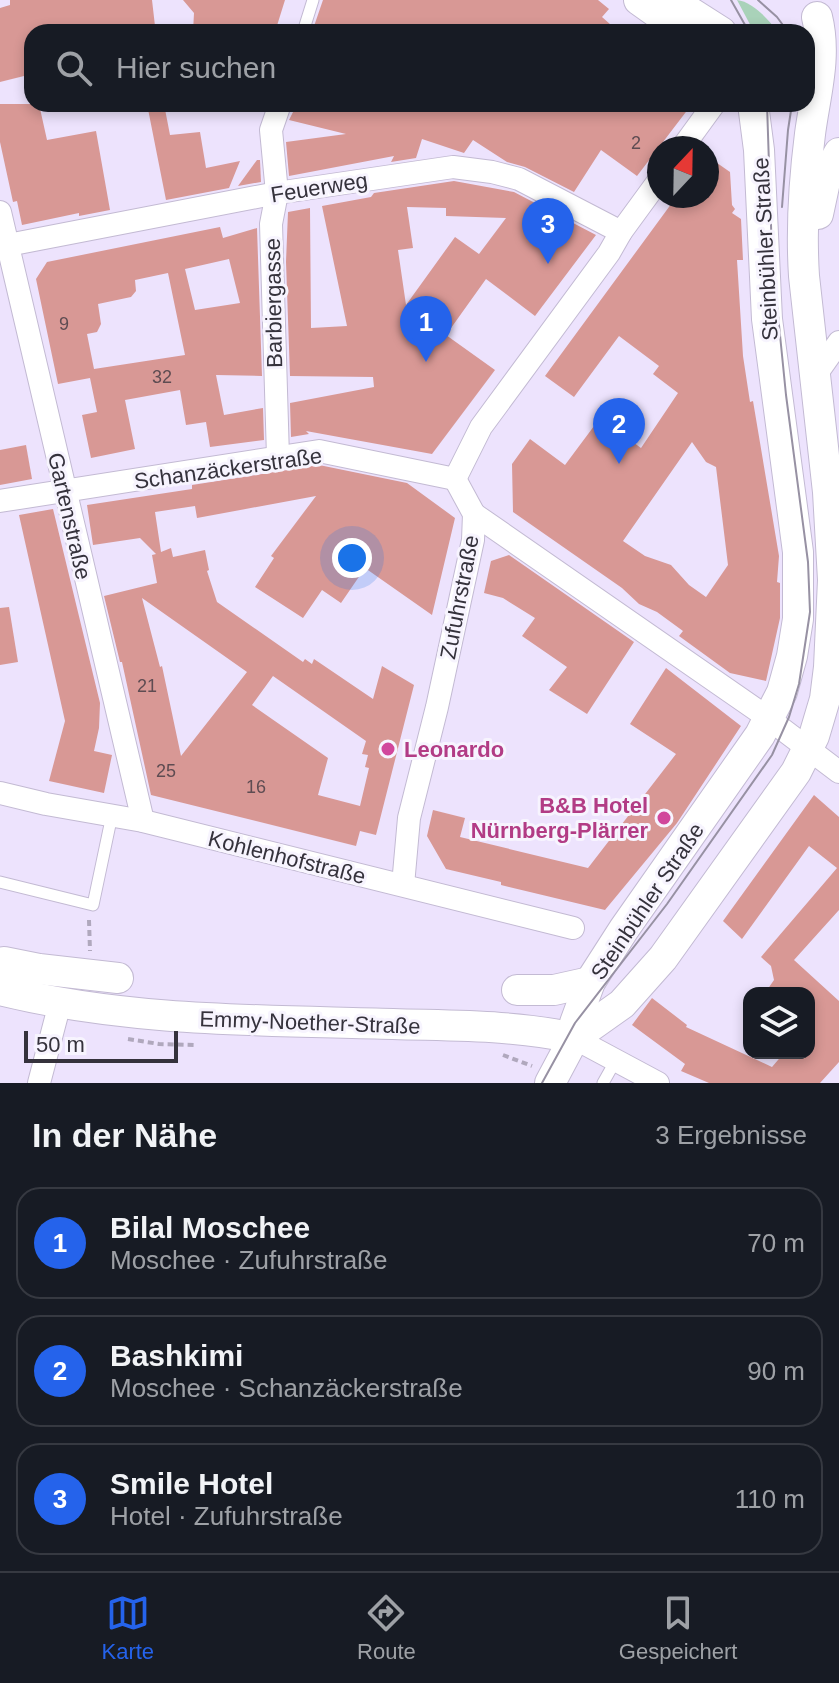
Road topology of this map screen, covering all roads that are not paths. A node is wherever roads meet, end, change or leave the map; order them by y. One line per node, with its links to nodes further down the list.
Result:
1 (313, 0): 4 (lane)
2 (639, 0): 5 (main road)
3 (671, 0): 6 (main road)
4 (306, 24)
5 (673, 24)
6 (708, 24)
7 (820, 36): 8 (main road, Steinbühler Straße)
8 (821, 92): 19 (main road, Steinbühler Straße)
9 (277, 112): 14 (street, Barbiergasse)
10 (708, 112): 12 (street)
11 (754, 112): 27 (main road, Steinbühler Straße)
12 (691, 136)
13 (839, 153): 19 (main road, Steinbühler Straße)
14 (277, 193): 17 (street, Feuerweg); 18 (street, Feuerweg); 22 (street, Barbiergasse)
15 (647, 196): 17 (street)
16 (0, 212): 18 (street, Gartenstraße)
17 (621, 232): 23 (street)
18 (8, 245): 24 (street, Gartenstraße)
19 (802, 253): 21 (main road, Steinbühler Straße)
20 (839, 342): 21 (street)
21 (815, 376): 28 (main road, Steinbühler Straße)
22 (278, 457): 23 (street, Schanzäckerstraße); 24 (street, Schanzäckerstraße)
23 (455, 479): 26 (street, Zufuhrstraße)
24 (64, 492): 25 (street, Schanzäckerstraße); 32 (street, Gartenstraße)
25 (0, 501)
26 (474, 514): 27 (street); 34 (street, Zufuhrstraße)
27 (769, 719): 28 (street); 38 (main road, Steinbühler Straße)
28 (809, 748): 29 (street); 41 (main road, Steinbühler Straße)
29 (839, 772)
30 (0, 793): 31 (street, Kohlenhofstraße)
31 (112, 814): 32 (street, Kohlenhofstraße); 33 (lane)
32 (143, 821): 34 (street, Kohlenhofstraße)
33 (0, 882)
34 (403, 885): 35 (street, Kohlenhofstraße)
35 (573, 928)
36 (2, 976): 37 (main road, Emmy-Noether-Straße); 40 (main road, Emmy-Noether-Straße)
37 (118, 978)
38 (590, 982): 39 (main road); 41 (main road, Steinbühler Straße)
39 (517, 990)
40 (60, 1003): 41 (main road, Emmy-Noether-Straße); 43 (street)
41 (574, 1038): 42 (street); 44 (main road)
42 (616, 1060): 45 (lane); 46 (street)
43 (39, 1083)
44 (550, 1083)
45 (603, 1083)
46 (658, 1083)

